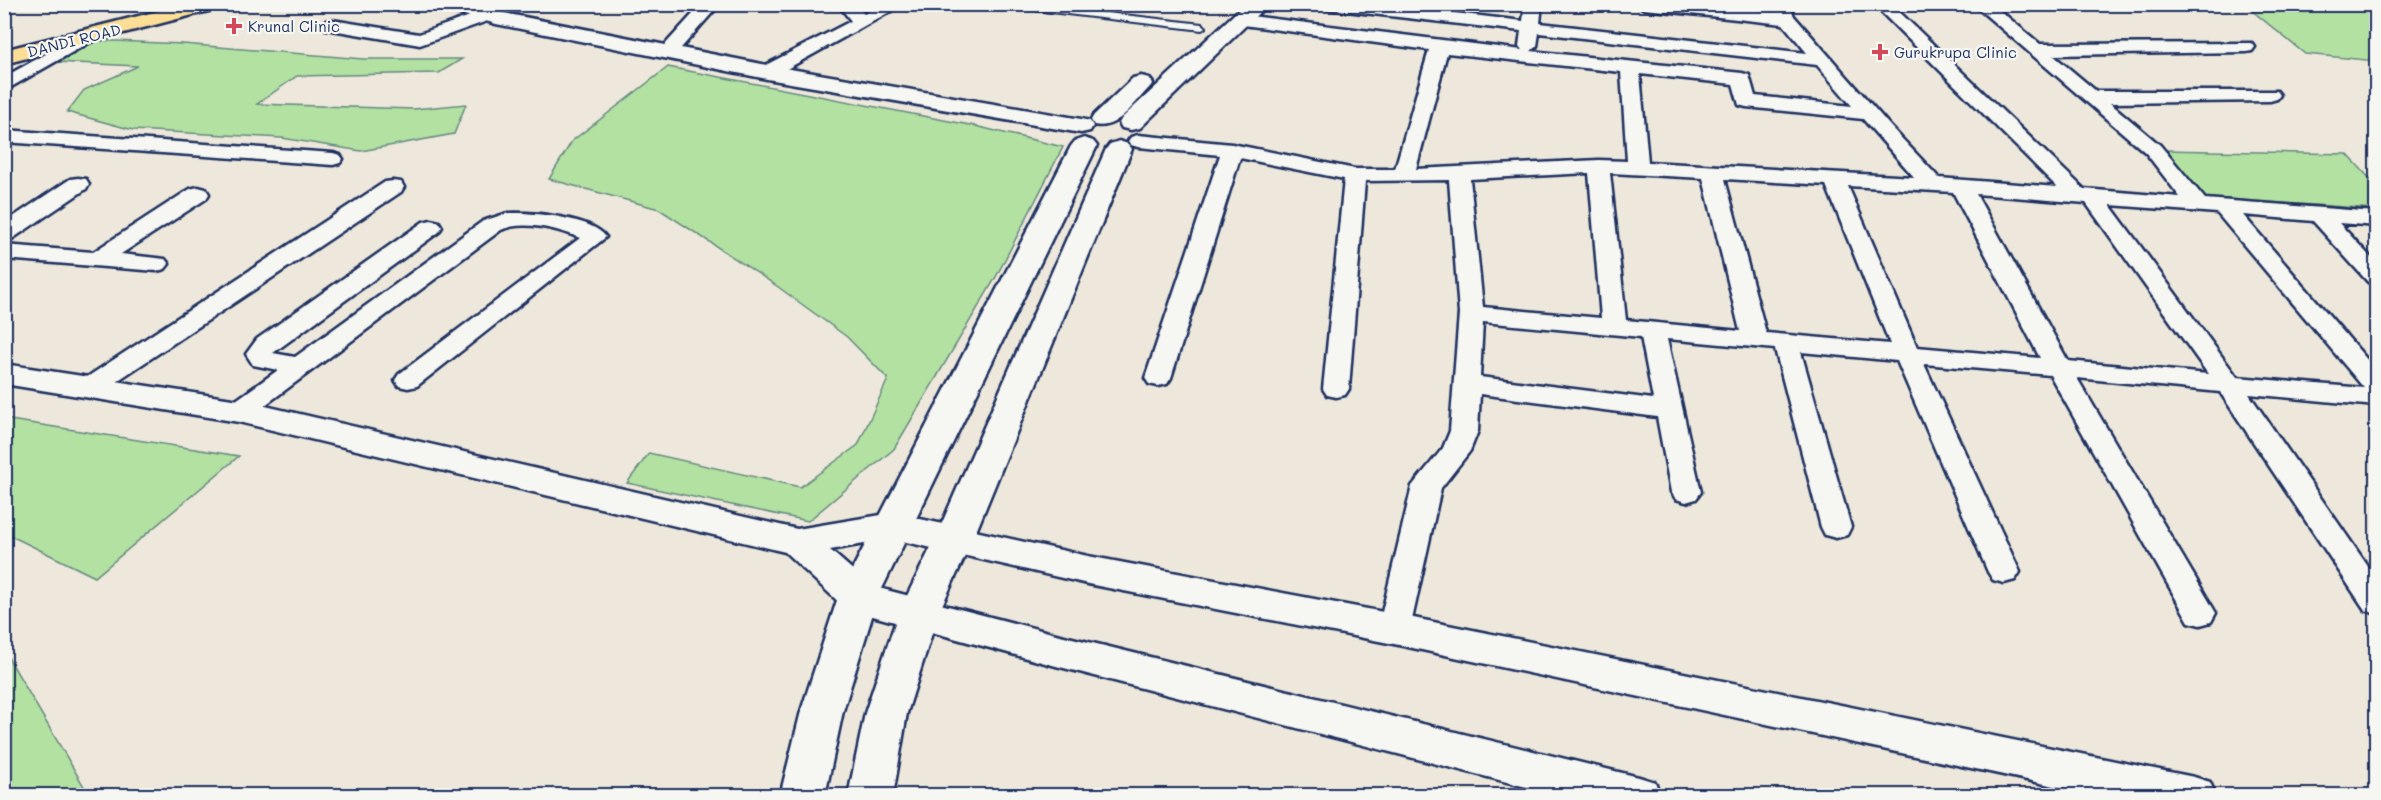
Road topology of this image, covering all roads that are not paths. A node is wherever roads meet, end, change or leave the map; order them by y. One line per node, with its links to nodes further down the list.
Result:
1 (213, 4): 21 (main road, DANDI ROAD)
2 (447, 4): 16 (street)
3 (712, 4): 26 (street)
4 (846, 4): 17 (street)
5 (896, 4): 17 (street)
6 (1328, 4): 14 (street)
7 (1534, 4): 20 (street)
8 (1644, 4): 15 (street)
9 (1881, 4): 53 (street)
10 (1981, 4): 25 (street)
11 (162, 5): 27 (main road, DANDI ROAD)
12 (1028, 7): 19 (lane)
13 (1242, 10): 19 (street); 22 (street); 37 (street)
14 (1432, 10): 20 (street); 22 (street)
15 (1784, 12): 29 (street)
16 (488, 15): 18 (street); 26 (street)
17 (862, 22): 32 (street)
18 (332, 25)
19 (1202, 27): 24 (street)
20 (1532, 28): 28 (street); 29 (street)
21 (86, 37): 27 (main road, DANDI ROAD); 33 (street)
22 (1431, 44): 28 (street); 46 (street)
23 (2246, 47): 25 (street)
24 (1177, 50)
25 (2036, 50): 35 (street)
26 (668, 52): 32 (street)
27 (7, 54)
28 (1525, 56): 31 (street)
29 (1823, 60): 36 (street)
30 (1160, 65): 37 (street)
31 (1630, 67): 36 (street); 42 (street)
32 (767, 72): 37 (street)
33 (4, 85)
34 (2270, 95): 35 (street)
35 (2091, 97): 54 (street)
36 (1869, 114): 49 (street)
37 (1109, 134): 39 (street); 84 (street); 86 (street)
38 (4, 136): 40 (street)
39 (1232, 150): 45 (street); 73 (street)
40 (333, 159)
41 (1599, 166): 42 (street); 43 (street); 65 (street)
42 (1638, 168): 44 (street)
43 (1459, 172): 46 (street); 64 (street)
44 (1712, 172): 47 (street); 67 (street)
45 (1355, 175): 46 (street); 79 (street)
46 (1404, 175)
47 (1834, 179): 49 (street); 69 (street)
48 (78, 184): 59 (street)
49 (1933, 184): 50 (street)
50 (1961, 186): 53 (street); 71 (street)
51 (393, 187): 78 (street)
52 (198, 194): 61 (street)
53 (2086, 197): 54 (street); 76 (street)
54 (2198, 205): 55 (street)
55 (2224, 207): 56 (street); 77 (street)
56 (2319, 214): 57 (street); 63 (street)
57 (2376, 219)
58 (431, 227): 70 (street)
59 (4, 234)
60 (4, 252): 61 (street)
61 (99, 259): 62 (street)
62 (157, 264)
63 (2376, 277)
64 (1471, 313): 65 (street); 75 (street)
65 (1614, 327): 66 (street)
66 (1652, 330): 67 (street); 81 (street)
67 (1755, 340): 68 (street)
68 (1786, 343): 69 (street); 85 (street)
69 (1907, 354): 71 (street); 88 (street)
70 (301, 366): 74 (street); 82 (street)
71 (2059, 369): 76 (street); 91 (street)
72 (4, 374): 78 (street)
73 (1158, 378)
74 (408, 380)
75 (1467, 384): 81 (street); 93 (street)
76 (2229, 385): 80 (street); 90 (street)
77 (2376, 386)
78 (90, 387): 82 (street)
79 (1336, 389)
80 (2376, 398)
81 (1669, 410): 83 (street)
82 (239, 411): 87 (street)
83 (1686, 492)
84 (893, 526): 86 (street); 87 (street); 89 (street)
85 (1836, 527)
86 (954, 539): 92 (street); 93 (street)
87 (796, 542): 89 (street)
88 (2004, 572)
89 (858, 597): 92 (street); 94 (street)
90 (2376, 602)
91 (2200, 613)
92 (918, 614): 95 (street); 96 (street)
93 (1394, 629): 97 (street)
94 (802, 795)
95 (870, 795)
96 (1639, 795)
97 (2194, 795)

